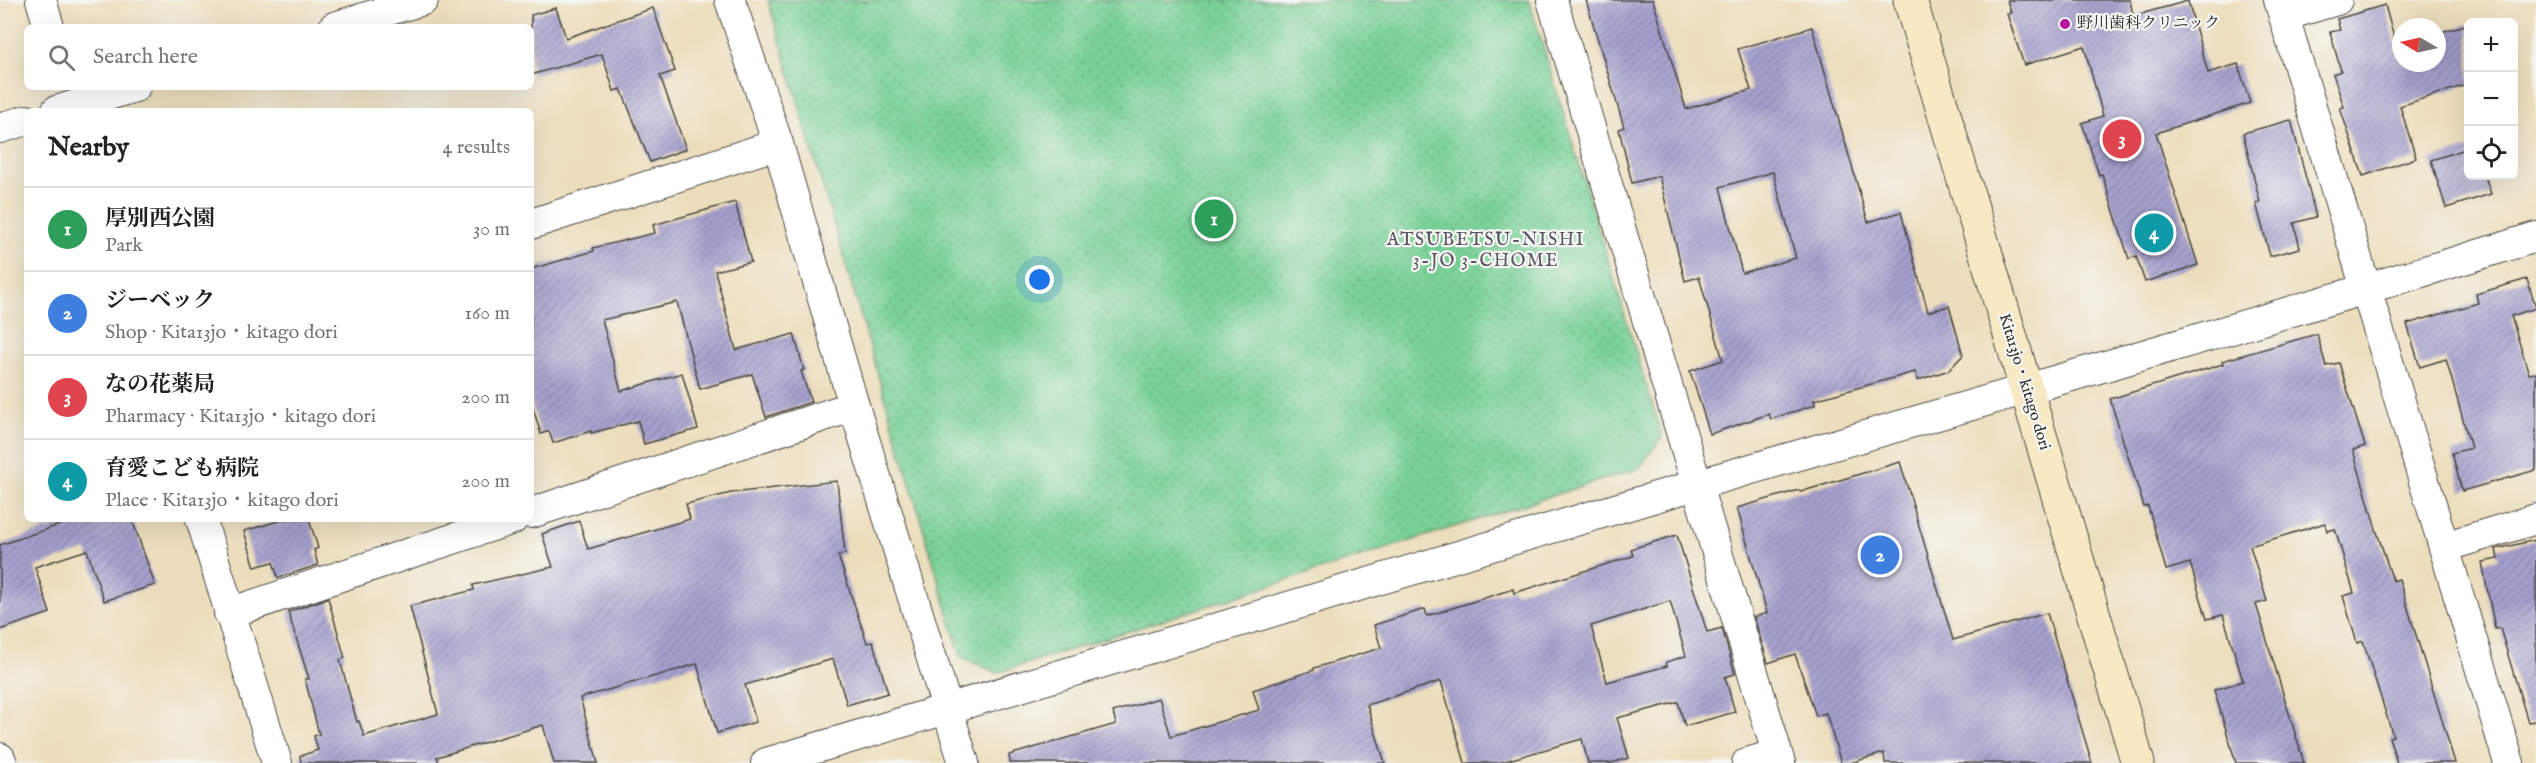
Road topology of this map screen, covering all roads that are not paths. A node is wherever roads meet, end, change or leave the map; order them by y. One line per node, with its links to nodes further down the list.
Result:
1 (41, 0): 8 (street)
2 (423, 0): 9 (street)
3 (730, 0): 14 (street)
4 (1552, 0): 20 (street)
5 (1910, 0): 18 (main road, Kita13jo・kitago dori)
6 (2337, 0): 7 (street)
7 (2281, 8): 17 (street)
8 (49, 24)
9 (344, 24)
10 (123, 90): 11 (street)
11 (68, 104)
12 (24, 121): 13 (street)
13 (0, 128)
14 (778, 144): 15 (street); 19 (street)
15 (534, 223)
16 (2536, 237): 17 (street)
17 (2366, 290): 18 (street); 25 (street)
18 (2026, 391): 20 (street); 35 (main road, Kita13jo・kitago dori)
19 (854, 406): 21 (street); 27 (street)
20 (1698, 484): 27 (street); 29 (street)
21 (534, 512)
22 (2536, 519): 25 (street)
23 (202, 522): 26 (street)
24 (504, 522): 26 (street)
25 (2444, 547): 36 (street)
26 (229, 613): 31 (street)
27 (947, 707): 32 (street); 33 (street)
28 (0, 758): 30 (street)
29 (1779, 758): 34 (street)
30 (2, 763)
31 (277, 763)
32 (766, 763)
33 (964, 763)
34 (1747, 763)
35 (2138, 763)
36 (2509, 763)

